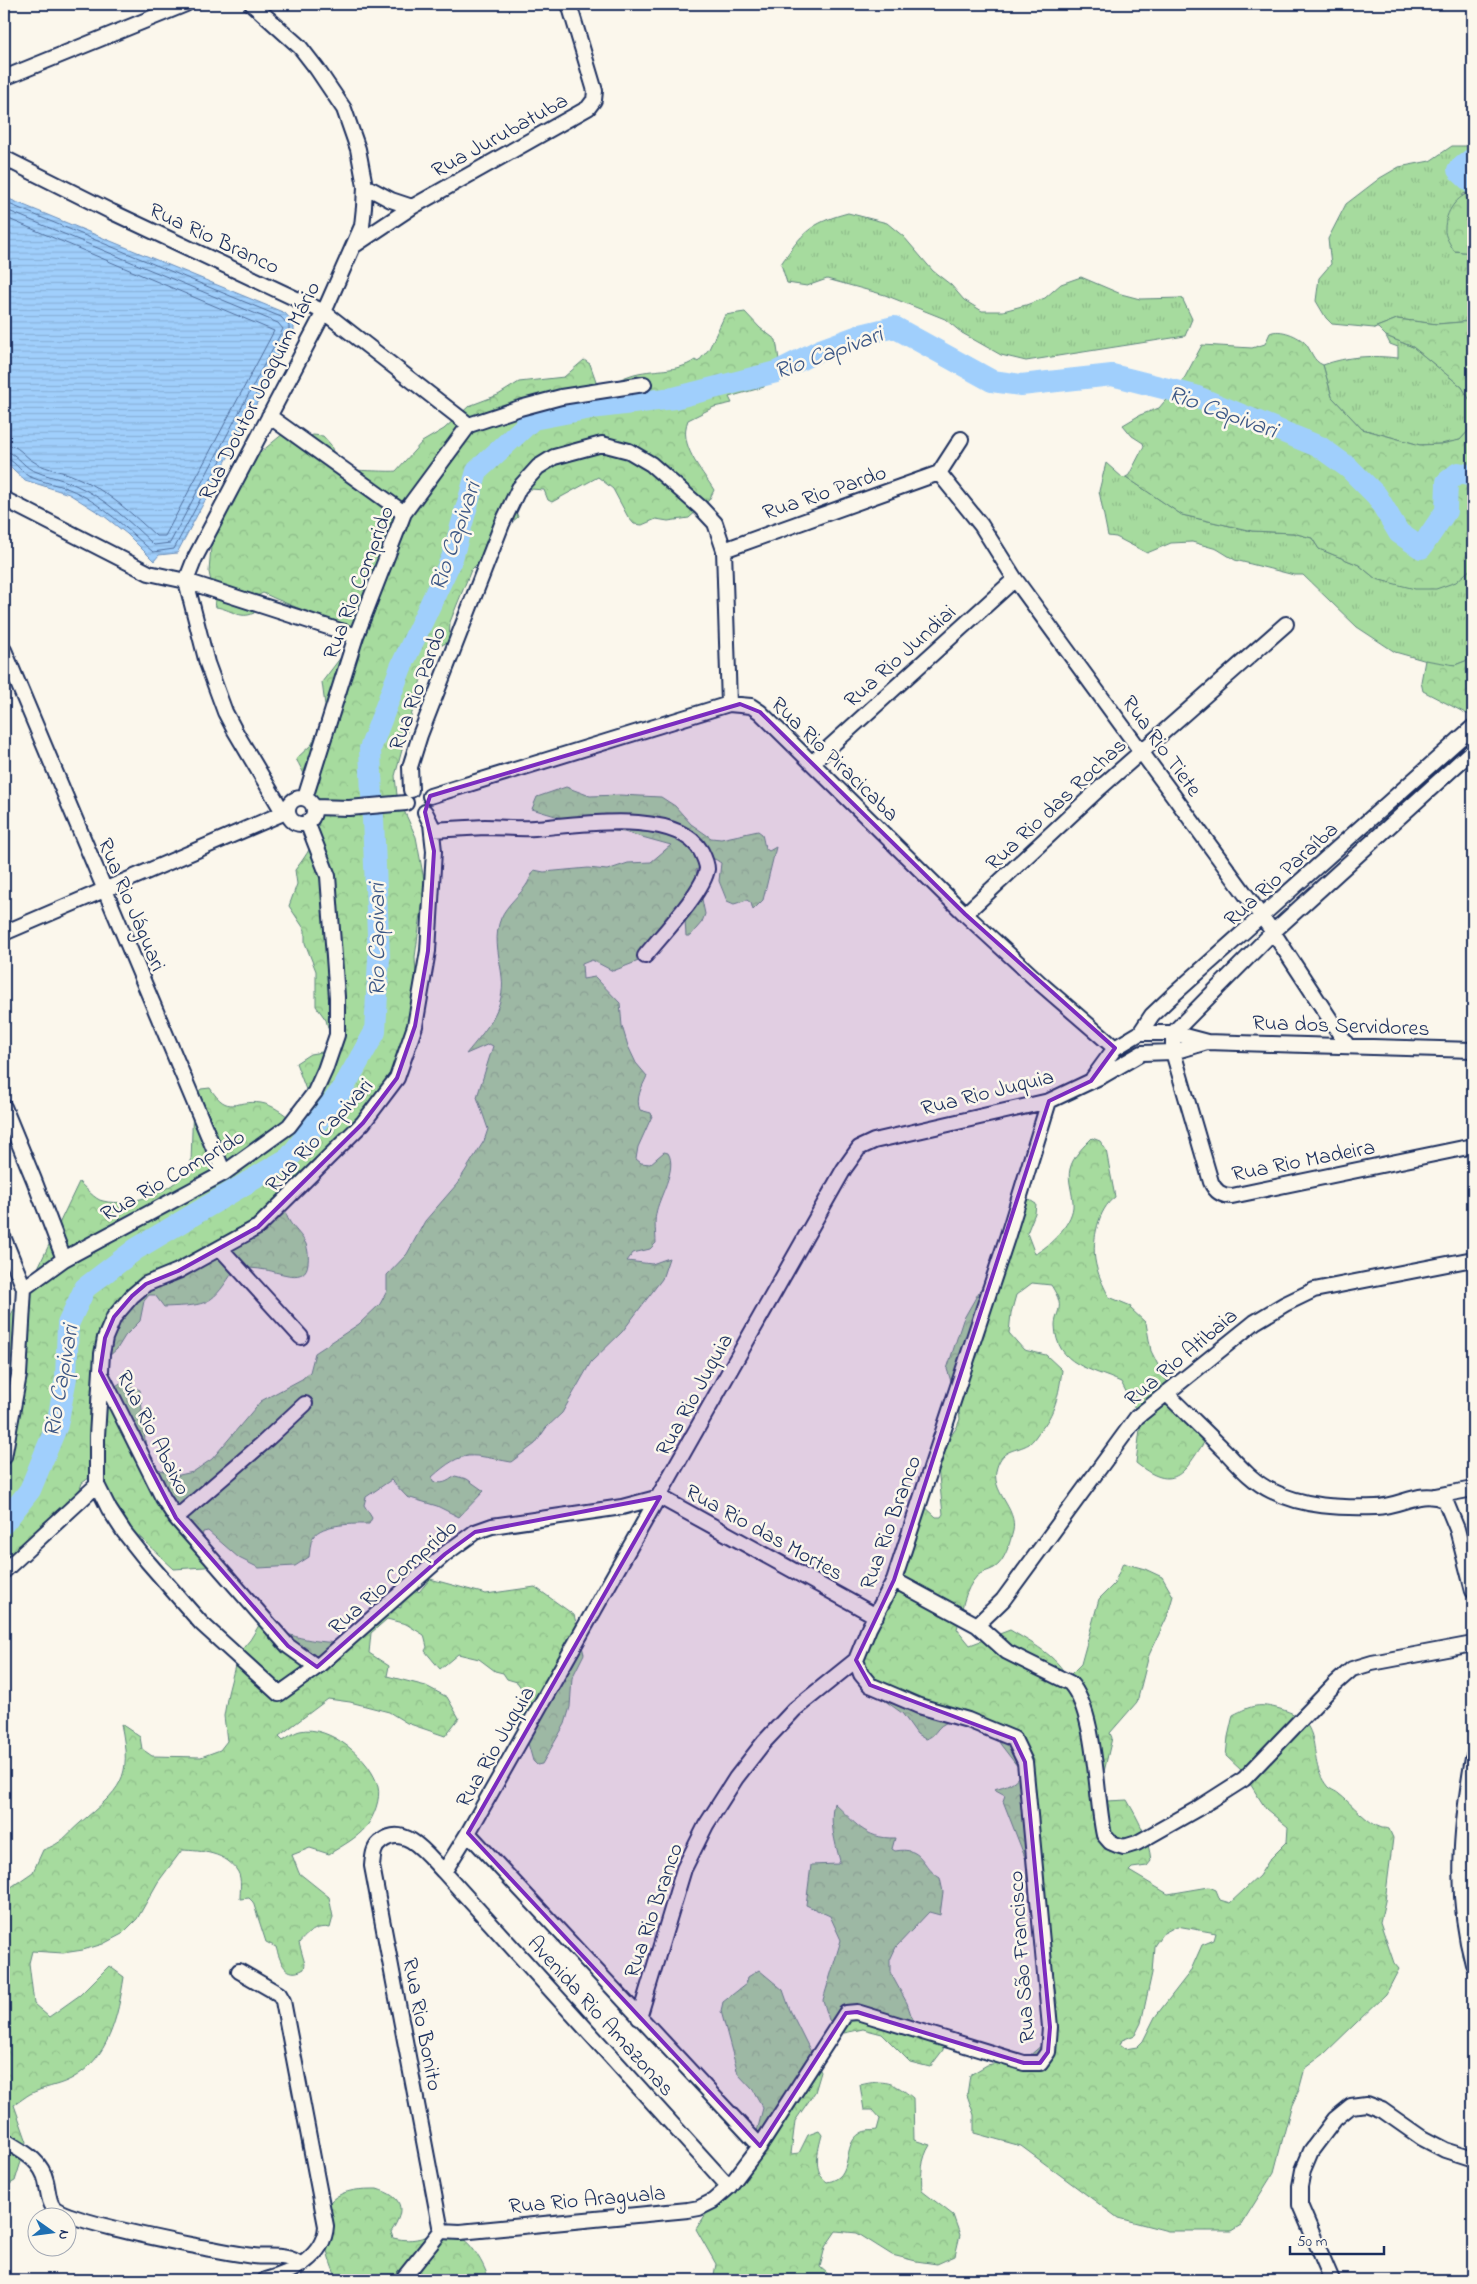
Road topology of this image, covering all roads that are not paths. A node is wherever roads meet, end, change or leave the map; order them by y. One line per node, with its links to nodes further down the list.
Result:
1 (186, 4): 4 (street)
2 (252, 4): 6 (street, Rua Doutor Joaquim Mário)
3 (569, 4): 7 (street, Rua Jurubatuba)
4 (4, 78)
5 (4, 158): 9 (street, Rua Rio Branco)
6 (365, 186): 7 (street); 8 (street, Rua Doutor Joaquim Mário)
7 (412, 207): 8 (street, Rua Jurubatuba)
8 (355, 244): 9 (street, Rua Doutor Joaquim Mário)
9 (324, 312): 11 (street, Rua Doutor Joaquim Mário); 12 (street, Rua Rio Branco)
10 (644, 384): 12 (street)
11 (269, 416): 16 (street); 19 (street, Rua Doutor Joaquim Mário)
12 (469, 425): 16 (street, Rua Rio Comprido)
13 (961, 439): 14 (street)
14 (939, 473): 17 (street, Rua Rio Pardo); 18 (street, Rua Rio Tiete)
15 (4, 499): 19 (street)
16 (404, 513): 21 (street, Rua Rio Comprido)
17 (724, 550): 23 (street, Rua Rio Pardo); 28 (street, Rua Rio Pardo)
18 (1015, 579): 26 (street, Rua Rio Tiete); 27 (street, Rua Rio Jundiai)
19 (186, 581): 21 (street); 31 (street)
20 (1286, 624): 26 (street, Rua Rio das Rochas)
21 (356, 636): 30 (street, Rua Rio Comprido)
22 (4, 650): 35 (street, Rua Rio Jáguari)
23 (729, 704): 27 (street, Rua Rio Piracicaba); 29 (street, Rua Rio Piracicaba)
24 (1473, 727): 37 (street, Rua Rio Paraíba)
25 (1473, 750): 38 (street, Rua Rio Paraíba)
26 (1142, 751): 36 (street, Rua Rio das Rochas); 37 (street, Rua Rio Tiete)
27 (812, 762): 36 (street, Rua Rio Piracicaba)
28 (409, 796): 29 (street); 30 (street); 32 (street)
29 (430, 796): 32 (street)
30 (309, 802): 31 (street); 33 (street)
31 (286, 811): 33 (street); 35 (street)
32 (425, 812): 34 (street, Rua Rio Capivari)
33 (307, 822): 53 (street, Rua Rio Comprido)
34 (432, 830): 40 (street); 55 (street, Rua Rio Capivari)
35 (103, 889): 39 (street); 53 (street, Rua Rio Jáguari)
36 (965, 914): 45 (street, Rua Rio Piracicaba)
37 (1262, 918): 38 (street, Rua Rio Tiete); 41 (street, Rua Rio Paraíba)
38 (1273, 932): 42 (street, Rua Rio Paraíba); 44 (street, Rua Rio Tiete)
39 (4, 933)
40 (645, 956)
41 (1140, 1033): 42 (street, Rua dos Servidores); 45 (street, Rua Rio Paraíba); 48 (street)
42 (1173, 1033): 43 (street, Rua dos Servidores); 47 (street, Rua Rio Madeira)
43 (1208, 1042): 44 (street, Rua dos Servidores); 47 (street, Rua dos Servidores)
44 (1347, 1045): 46 (street, Rua dos Servidores)
45 (1114, 1048): 49 (street, Rua Rio Juquia)
46 (1473, 1050)
47 (1173, 1052): 48 (street, Rua dos Servidores); 52 (street, Rua Rio Madeira)
48 (1142, 1053): 49 (street, Rua Rio Juquia)
49 (1091, 1081): 50 (street, Rua Rio Juquia)
50 (1049, 1101): 67 (street, Rua Rio Juquia); 70 (street, Rua Rio Branco)
51 (4, 1107): 57 (street)
52 (1473, 1146)
53 (224, 1174): 57 (street, Rua Rio Comprido)
54 (4, 1239): 58 (street)
55 (220, 1248): 59 (street); 60 (street, Rua Rio Capivari)
56 (1473, 1259): 61 (street, Rua Rio Atibaia)
57 (64, 1260): 58 (street, Rua Rio Comprido)
58 (24, 1288): 63 (street)
59 (301, 1337)
60 (100, 1371): 64 (street, Rua Rio Abaixo); 68 (street, Rua Rio Abaixo)
61 (1166, 1393): 66 (street); 73 (street, Rua Rio Atibaia)
62 (305, 1404): 68 (street)
63 (4, 1457)
64 (97, 1484): 69 (street); 76 (street)
65 (1473, 1490): 66 (street)
66 (1436, 1496): 71 (street)
67 (660, 1497): 72 (street, Rua Rio das Mortes); 76 (street, Rua Rio Comprido); 78 (street, Rua Rio Juquia)
68 (176, 1518): 76 (street, Rua Rio Abaixo)
69 (4, 1571)
70 (894, 1580): 72 (street, Rua Rio Branco); 73 (street)
71 (1473, 1591)
72 (876, 1616): 75 (street, Rua Rio Branco)
73 (977, 1625): 74 (street)
74 (1473, 1644)
75 (856, 1660): 82 (street, Rua Rio Branco); 84 (street, Rua São Francisco)
76 (312, 1664)
77 (1473, 1758): 80 (street)
78 (468, 1833): 79 (street, Rua Rio Juquia); 82 (street, Avenida Rio Amazonas)
79 (444, 1872): 86 (street, Avenida Rio Amazonas); 87 (street, Rua Rio Bonito)
80 (1473, 1964)
81 (239, 1971): 88 (street)
82 (639, 2018): 84 (street, Avenida Rio Amazonas)
83 (4, 2140): 88 (street)
84 (760, 2146): 86 (street, Rua São Francisco)
85 (1473, 2159): 91 (street)
86 (729, 2187): 87 (street, Rua Rio Araguala)
87 (441, 2231): 90 (street)
88 (301, 2265): 89 (street)
89 (265, 2280)
90 (402, 2280)
91 (1332, 2280)

